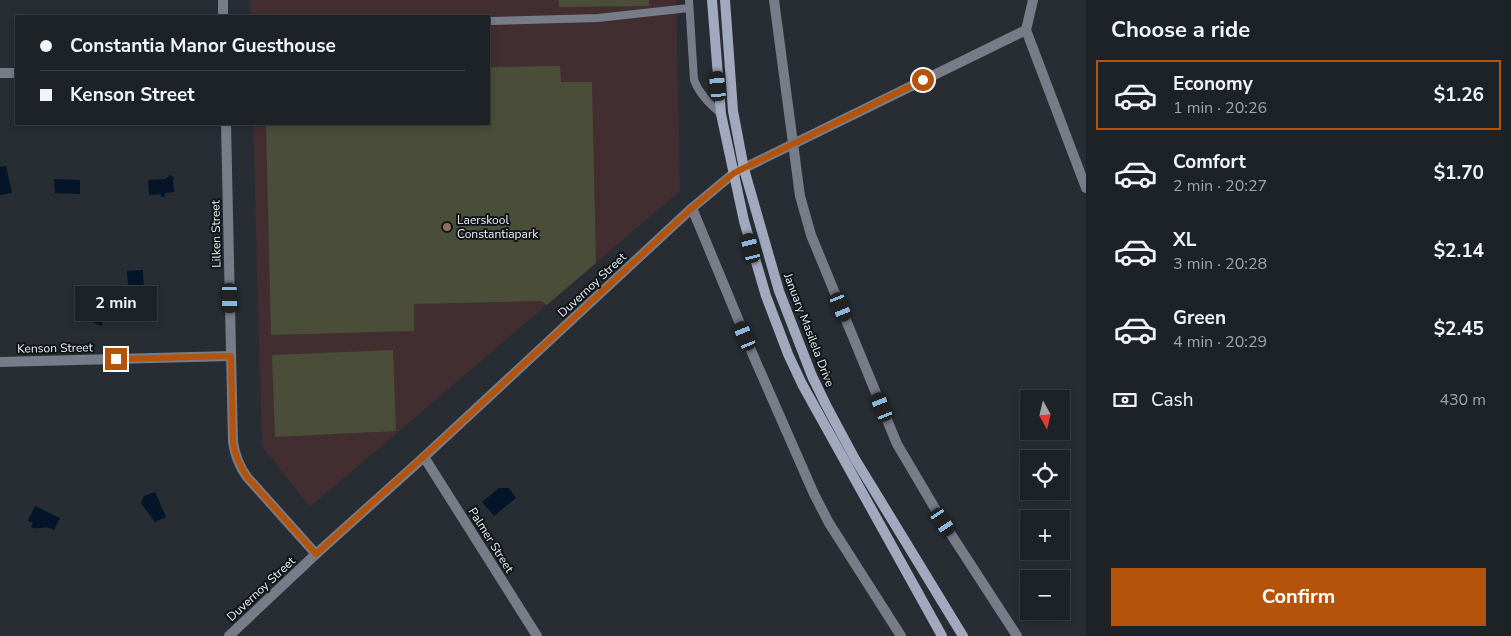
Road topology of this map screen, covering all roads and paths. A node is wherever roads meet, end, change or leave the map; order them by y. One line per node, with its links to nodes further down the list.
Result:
1 (223, 0): 7 (street)
2 (712, 0): 12 (main road, January Masilela Drive)
3 (725, 0): 15 (main road, January Masilela Drive)
4 (774, 0): 14 (street)
5 (1033, 0): 9 (street)
6 (689, 4): 8 (lane); 12 (lane)
7 (223, 15)
8 (490, 21)
9 (1026, 30): 14 (street, Duvernoy Street); 17 (street)
10 (15, 73): 11 (street)
11 (0, 74)
12 (721, 114): 16 (main road, January Masilela Drive)
13 (226, 125): 19 (street, Lilken Street)
14 (793, 144): 15 (street, Duvernoy Street); 28 (street)
15 (744, 169): 16 (street, Duvernoy Street); 27 (main road, January Masilela Drive)
16 (734, 173): 18 (street, Duvernoy Street); 26 (main road, January Masilela Drive)
17 (1086, 188)
18 (692, 208): 21 (street, Duvernoy Street); 25 (street)
19 (231, 356): 20 (street, Kenson Street); 22 (street, Lilken Street)
20 (0, 362)
21 (424, 457): 22 (street, Duvernoy Street); 24 (street, Palmer Street)
22 (316, 554): 23 (street, Duvernoy Street)
23 (229, 636)
24 (538, 636)
25 (901, 636)
26 (942, 636)
27 (962, 636)
28 (1017, 636)

